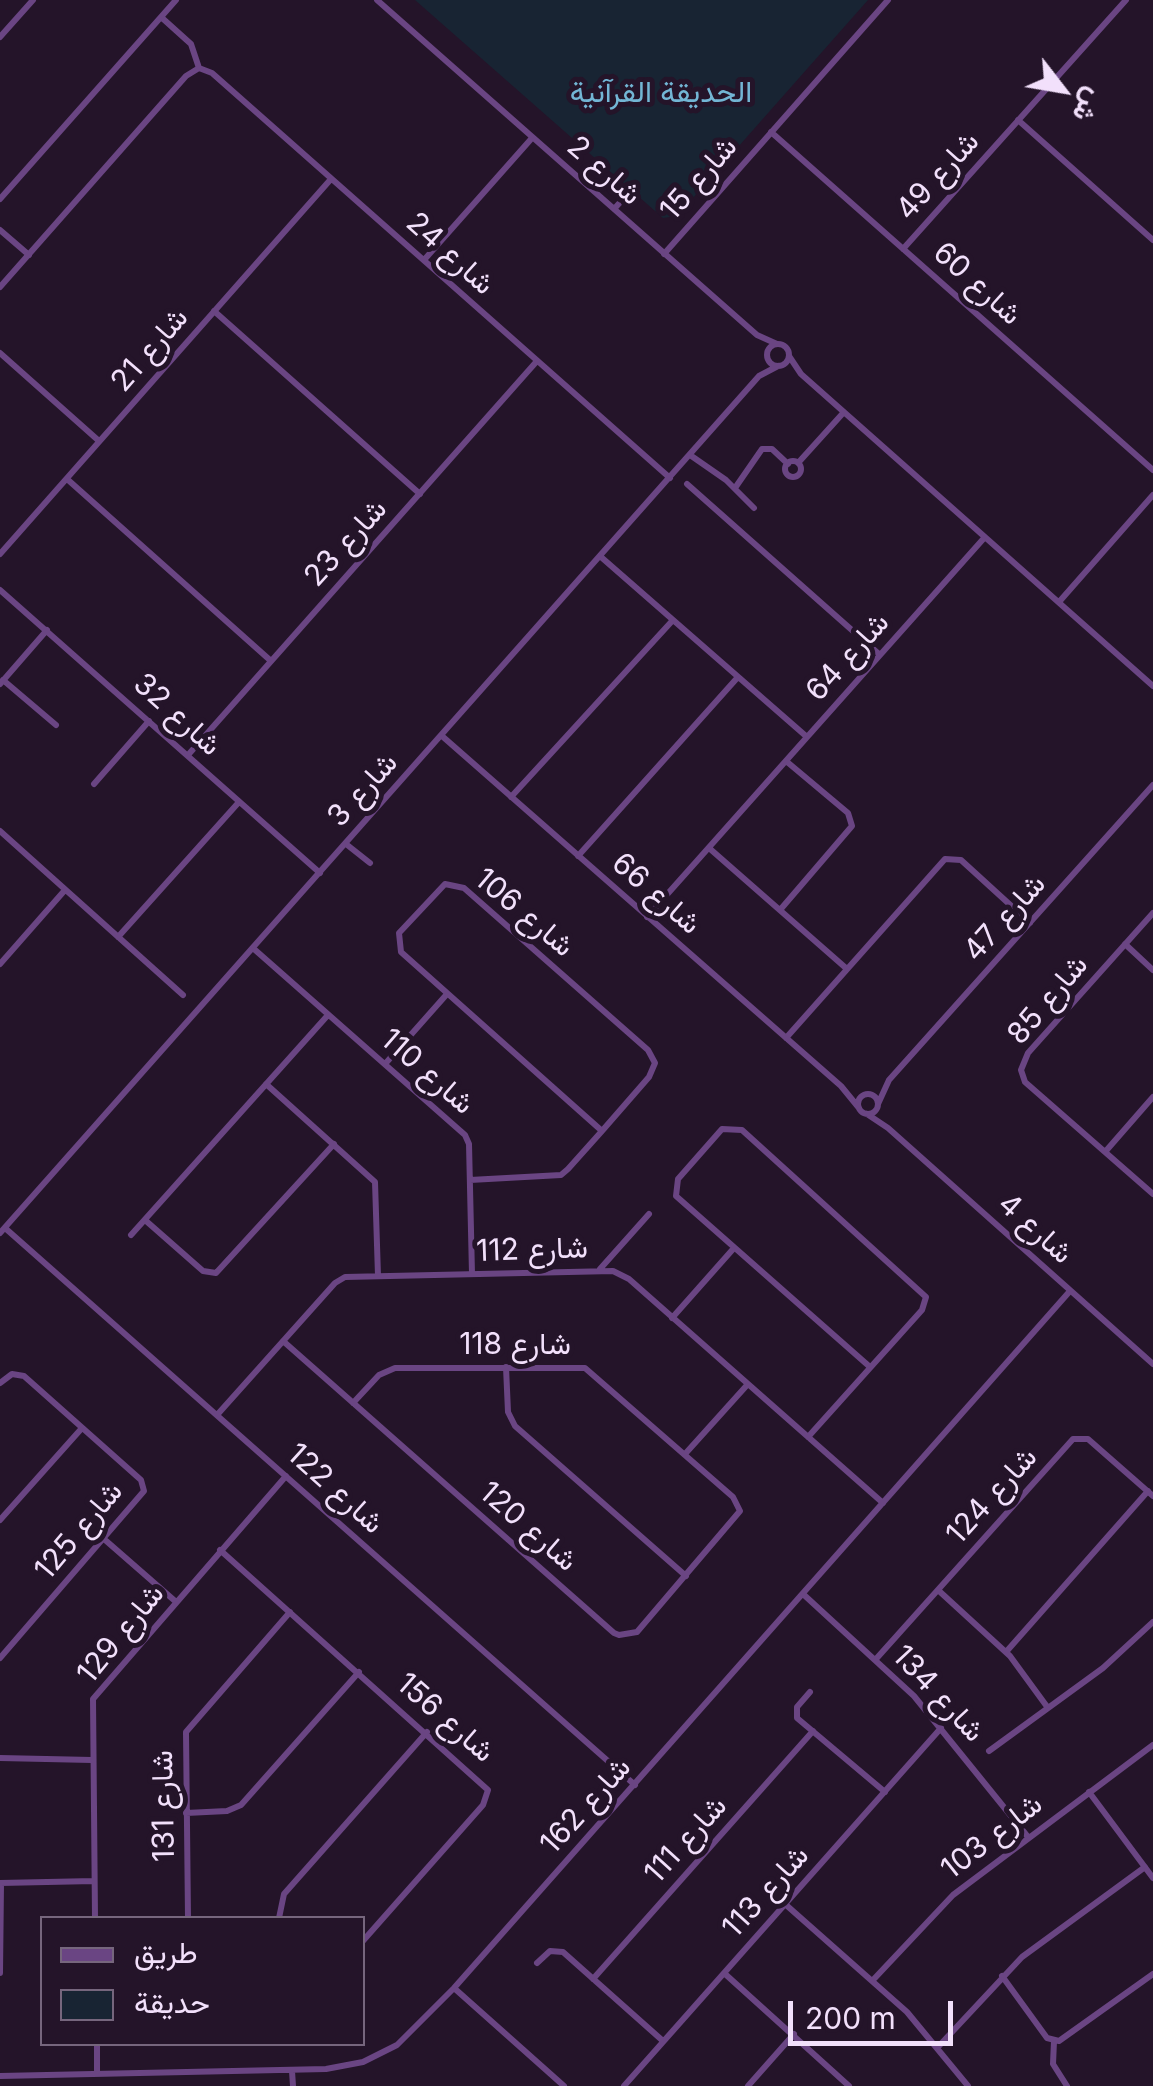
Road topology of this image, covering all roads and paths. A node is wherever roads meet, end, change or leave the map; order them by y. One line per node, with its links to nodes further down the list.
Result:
1 (32, 0): 8 (street)
2 (176, 0): 6 (street)
3 (376, 0): 9 (street, شارع 2)
4 (888, 0): 12 (street, شارع 15)
5 (1126, 0): 11 (street, شارع 49)
6 (161, 17): 10 (street); 16 (street)
7 (433, 33): 9 (street)
8 (0, 37)
9 (425, 43): 13 (street, شارع 2)
10 (199, 68): 14 (street, شارع 24); 24 (street)
11 (1018, 120): 20 (street); 22 (street, شارع 49)
12 (771, 132): 22 (street, شارع 60); 23 (street, شارع 15)
13 (532, 138): 17 (street, شارع 2); 25 (street)
14 (331, 179): 25 (street, شارع 24); 27 (street, شارع 21)
15 (625, 197): 17 (street)
16 (0, 199)
17 (614, 209): 23 (street, شارع 2)
18 (1153, 226): 20 (street)
19 (0, 230): 24 (street)
20 (1146, 234): 21 (street)
21 (1153, 240)
22 (904, 249): 42 (street, شارع 60)
23 (664, 254): 28 (street, شارع 2)
24 (29, 255): 26 (street)
25 (423, 260): 33 (street, شارع 24)
26 (0, 287)
27 (214, 311): 38 (street, شارع 21); 47 (street)
28 (757, 335): 29 (street, شارع 2); 31 (street, شارع 2)
29 (776, 344): 31 (street, شارع 3); 32 (street, شارع 2)
30 (0, 352): 38 (street)
31 (768, 354): 34 (street, شارع 2); 36 (street, شارع 3)
32 (789, 356): 34 (street); 35 (street)
33 (537, 361): 44 (street, شارع 24); 47 (street, شارع 23)
34 (780, 366): 35 (street); 36 (street, شارع 3)
35 (800, 374): 37 (street)
36 (759, 376): 39 (street, شارع 3)
37 (844, 412): 41 (street); 50 (street)
38 (100, 441): 43 (street, شارع 21)
39 (690, 455): 44 (street, شارع 3); 46 (street)
40 (788, 464): 41 (street); 41 (street); 46 (street)
41 (798, 464)
42 (1153, 470)
43 (66, 478): 51 (street, شارع 21); 58 (street)
44 (670, 478): 52 (street, شارع 3)
45 (687, 484): 57 (street)
46 (735, 488): 49 (street)
47 (420, 494): 58 (street, شارع 23)
48 (1153, 495): 54 (street)
49 (754, 508)
50 (984, 537): 54 (street); 57 (street, شارع 64)
51 (0, 553)
52 (601, 556): 55 (street, شارع 64); 64 (street, شارع 3)
53 (1, 589): 56 (street, شارع 32)
54 (1058, 602): 61 (street)
55 (673, 620): 59 (street, شارع 64); 70 (street)
56 (47, 630): 60 (street); 62 (street, شارع 32)
57 (880, 655): 65 (street, شارع 64)
58 (272, 661): 66 (street, شارع 23)
59 (738, 677): 65 (street, شارع 64); 75 (street)
60 (2, 682): 63 (street)
61 (1153, 686)
62 (150, 721): 66 (street, شارع 32); 68 (street)
63 (56, 725)
64 (442, 736): 70 (street, شارع 66); 73 (street, شارع 3)
65 (807, 738): 67 (street)
66 (188, 755): 71 (street, شارع 32)
67 (786, 761): 74 (street); 79 (street)
68 (94, 784)
69 (1153, 785): 82 (street, شارع 47)
70 (510, 797): 75 (street, شارع 66)
71 (239, 802): 77 (street, شارع 32); 83 (street)
72 (0, 832): 78 (street)
73 (346, 844): 76 (street); 77 (street, شارع 3)
74 (709, 848): 79 (street); 81 (street)
75 (578, 856): 81 (street, شارع 66)
76 (370, 863)
77 (320, 873): 85 (street, شارع 3)
78 (65, 890): 83 (street); 86 (street)
79 (780, 910): 87 (street)
80 (1153, 913): 84 (street, شارع 85)
81 (647, 917): 92 (street, شارع 66)
82 (1030, 923): 87 (street); 94 (street, شارع 47)
83 (118, 936): 89 (street)
84 (1125, 944): 88 (street); 105 (street, شارع 85)
85 (254, 949): 91 (street, شارع 110); 110 (street, شارع 3)
86 (0, 964)
87 (847, 969): 92 (street)
88 (1153, 970)
89 (183, 994)
90 (447, 994): 93 (street); 103 (street, شارع 106); 103 (street, شارع 106)
91 (328, 1014): 93 (street, شارع 110); 95 (street)
92 (786, 1038): 96 (street, شارع 66)
93 (385, 1064): 106 (street, شارع 110)
94 (889, 1080): 97 (street, شارع 47); 99 (street, شارع 47)
95 (266, 1084): 104 (street); 109 (street)
96 (841, 1086): 97 (street, شارع 66); 100 (street, شارع 66)
97 (867, 1094): 99 (street); 100 (street)
98 (1153, 1097): 105 (street)
99 (878, 1104): 101 (street); 102 (street, شارع 4)
100 (859, 1108): 101 (street, شارع 66)
101 (867, 1114): 102 (street, شارع 4)
102 (888, 1128): 118 (street, شارع 4)
103 (602, 1131): 106 (street)
104 (334, 1144): 109 (street); 117 (street)
105 (1104, 1152): 107 (street, شارع 85)
106 (470, 1180): 115 (street, شارع 110)
107 (1153, 1194)
108 (649, 1214): 113 (street)
109 (146, 1220): 111 (street)
110 (2, 1230): 127 (street, شارع 122)
111 (131, 1236)
112 (734, 1248): 119 (street); 123 (street); 123 (street)
113 (616, 1256): 114 (street); 116 (street)
114 (597, 1270): 115 (street, شارع 112); 116 (street, شارع 112)
115 (472, 1274): 117 (street, شارع 112)
116 (621, 1274): 119 (street, شارع 112)
117 (378, 1276): 120 (street, شارع 112)
118 (1070, 1291): 121 (street, شارع 4); 133 (street, شارع 162)
119 (672, 1318): 125 (street, شارع 112)
120 (283, 1342): 126 (street, شارع 120); 127 (street, شارع 112)
121 (1153, 1364)
122 (506, 1367): 126 (street, شارع 118); 130 (street, شارع 118); 138 (street)
123 (870, 1368): 129 (street)
124 (0, 1383): 128 (street, شارع 125)
125 (748, 1384): 129 (street, شارع 112); 130 (street)
126 (353, 1403): 138 (street, شارع 120)
127 (217, 1416): 131 (street, شارع 122)
128 (82, 1428): 134 (street); 136 (street, شارع 125)
129 (808, 1437): 133 (street, شارع 112)
130 (685, 1454): 135 (street, شارع 118)
131 (286, 1476): 137 (street, شارع 129); 157 (street, شارع 122)
132 (1150, 1494): 139 (street, شارع 124); 144 (street)
133 (883, 1503): 140 (street, شارع 162)
134 (0, 1520)
135 (734, 1521): 138 (street, شارع 120)
136 (104, 1539): 141 (street); 145 (street, شارع 125)
137 (220, 1550): 141 (street, شارع 129); 142 (street, شارع 156)
138 (686, 1576)
139 (938, 1590): 144 (street); 146 (street, شارع 124)
140 (803, 1594): 146 (street, شارع 134); 157 (street, شارع 162)
141 (175, 1601): 156 (street, شارع 129)
142 (290, 1612): 147 (street, شارع 156); 160 (street, شارع 131)
143 (1153, 1622): 149 (street)
144 (1006, 1652): 149 (street)
145 (0, 1658)
146 (876, 1660): 150 (street, شارع 134)
147 (359, 1672): 152 (street, شارع 156); 160 (street)
148 (810, 1692): 151 (street)
149 (1048, 1708): 154 (street)
150 (941, 1728): 158 (street, شارع 113); 161 (street, شارع 134)
151 (812, 1731): 158 (street); 176 (street, شارع 111)
152 (427, 1732): 169 (street); 170 (street, شارع 156)
153 (1153, 1745): 159 (street, شارع 103)
154 (988, 1750)
155 (0, 1758): 156 (street)
156 (92, 1760): 164 (street, شارع 129)
157 (635, 1785): 178 (street, شارع 162)
158 (884, 1792): 166 (street, شارع 113)
159 (1090, 1792): 161 (street, شارع 103); 162 (street)
160 (186, 1813): 168 (street, شارع 131)
161 (1028, 1837): 177 (street, شارع 103)
162 (1144, 1867): 163 (street); 175 (street)
163 (1153, 1878)
164 (94, 1882): 165 (street); 167 (street, شارع 129)
165 (0, 1883): 172 (street)
166 (785, 1904): 173 (street, شارع 113); 177 (street)
167 (95, 1916)
168 (188, 1916)
169 (279, 1916)
170 (365, 1938)
171 (537, 1964): 176 (street)
172 (0, 1973)
173 (724, 1973): 179 (street); 180 (street, شارع 113)
174 (1153, 1974): 181 (street)
175 (1002, 1976): 181 (street); 183 (street)
176 (593, 1979): 180 (street)
177 (873, 1980): 183 (street)
178 (454, 1988): 184 (street, شارع 162); 188 (street)
179 (794, 2034): 190 (street); 191 (street)
180 (664, 2041): 189 (street, شارع 113)
181 (1054, 2041): 193 (street)
182 (97, 2046): 185 (street)
183 (938, 2047): 192 (street)
184 (292, 2071): 185 (street, شارع 162); 187 (street)
185 (97, 2074): 186 (street, شارع 162)
186 (0, 2076)
187 (293, 2086)
188 (564, 2086)
189 (624, 2086)
190 (748, 2086)
191 (848, 2086)
192 (968, 2086)
193 (1067, 2086)

